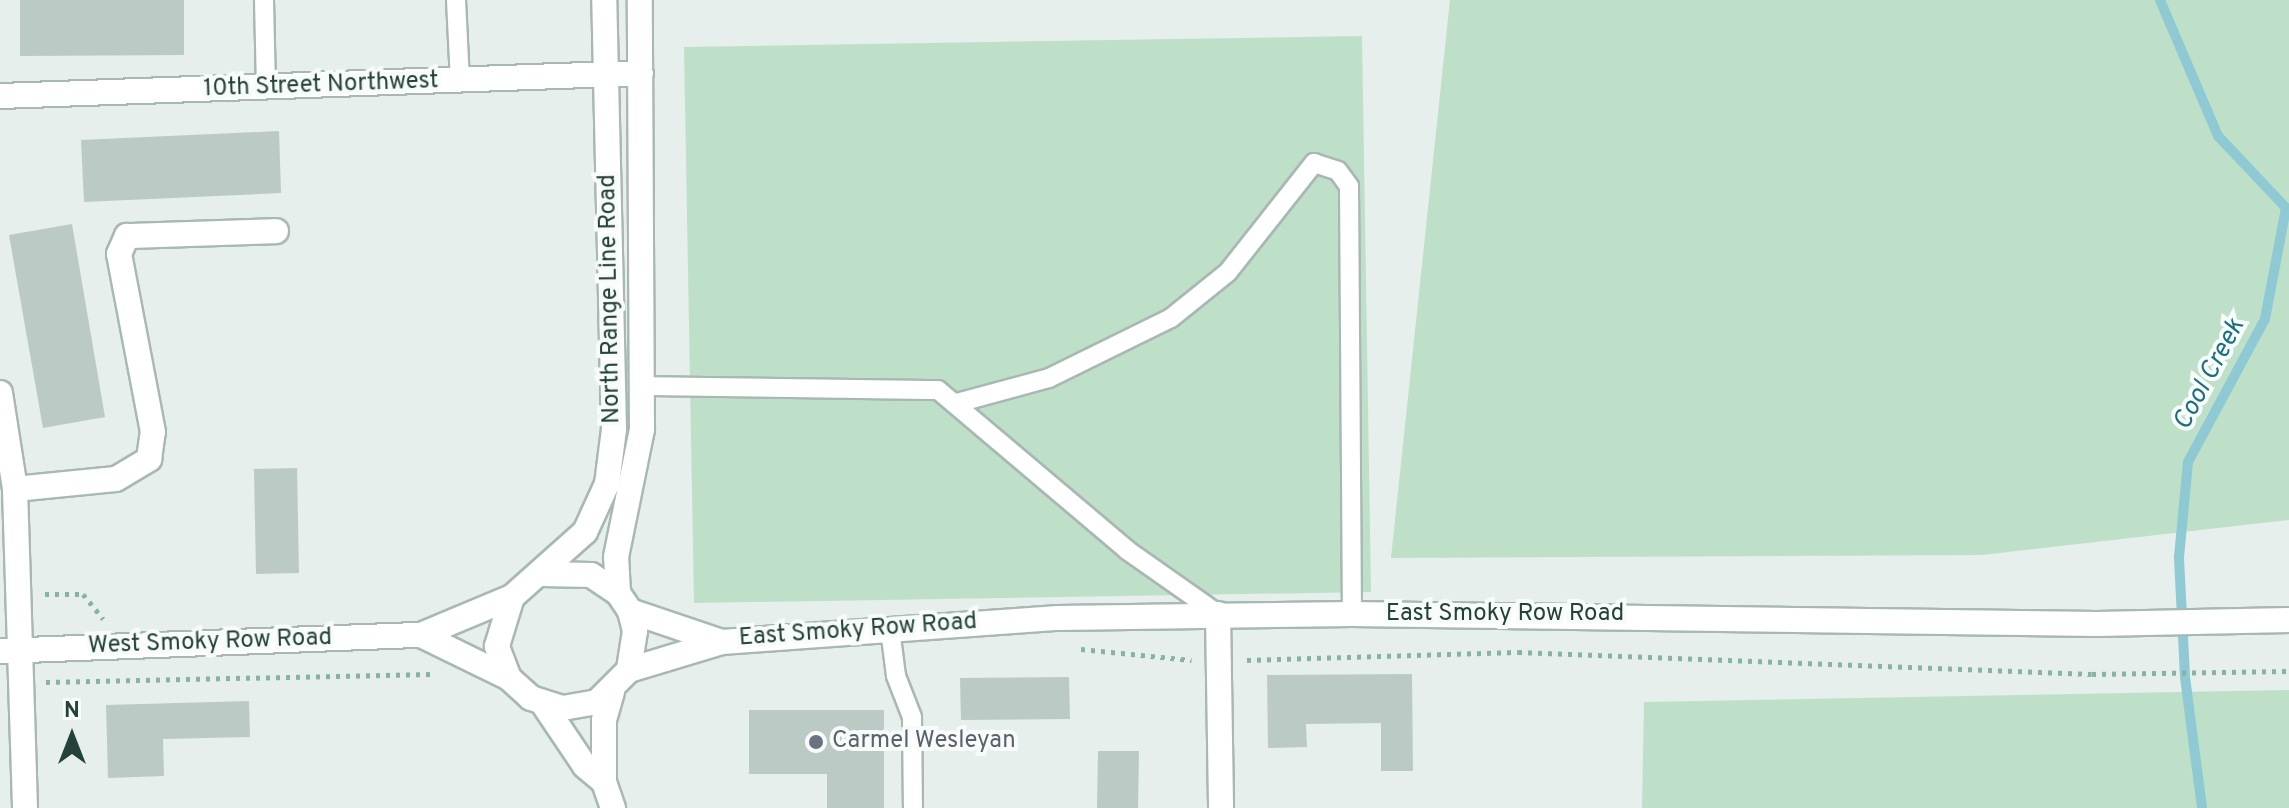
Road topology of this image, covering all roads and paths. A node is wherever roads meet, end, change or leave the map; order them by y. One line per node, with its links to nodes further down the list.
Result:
1 (264, 0): 8 (lane)
2 (456, 0): 7 (lane)
3 (604, 0): 6 (street, North Range Line Road)
4 (640, 0): 5 (street, North Range Line Road)
5 (641, 73): 6 (street, 10th Street Northwest); 11 (street, North Range Line Road)
6 (604, 76): 7 (street, 10th Street Northwest); 15 (street, North Range Line Road)
7 (460, 82): 8 (street, 10th Street Northwest)
8 (266, 88): 9 (street, 10th Street Northwest)
9 (0, 96)
10 (276, 231): 14 (street)
11 (642, 386): 13 (lane); 17 (street, North Range Line Road)
12 (0, 393): 14 (street)
13 (957, 403): 18 (lane); 19 (lane)
14 (9, 481): 24 (street)
15 (541, 574): 16 (street); 17 (street)
16 (512, 597): 22 (street, West Smoky Row Road); 29 (street)
17 (624, 602): 23 (street, East Smoky Row Road); 26 (street)
18 (1218, 614): 19 (street, East Smoky Row Road); 21 (street, East Smoky Row Road); 37 (street)
19 (1352, 614): 20 (street, East Smoky Row Road)
20 (2289, 620)
21 (890, 629): 23 (street, East Smoky Row Road); 36 (lane)
22 (421, 635): 24 (street, West Smoky Row Road); 29 (street, West Smoky Row Road)
23 (722, 642): 26 (street, East Smoky Row Road)
24 (12, 651): 30 (street)
25 (1241, 660): 27 (path)
26 (629, 670): 31 (street)
27 (2289, 671)
28 (437, 674): 30 (path)
29 (509, 678): 32 (street)
30 (24, 691): 34 (street)
31 (612, 692): 32 (street); 33 (street)
32 (544, 705): 33 (street)
33 (604, 782): 35 (street)
34 (25, 808)
35 (613, 808)
36 (913, 808)
37 (1221, 808)

